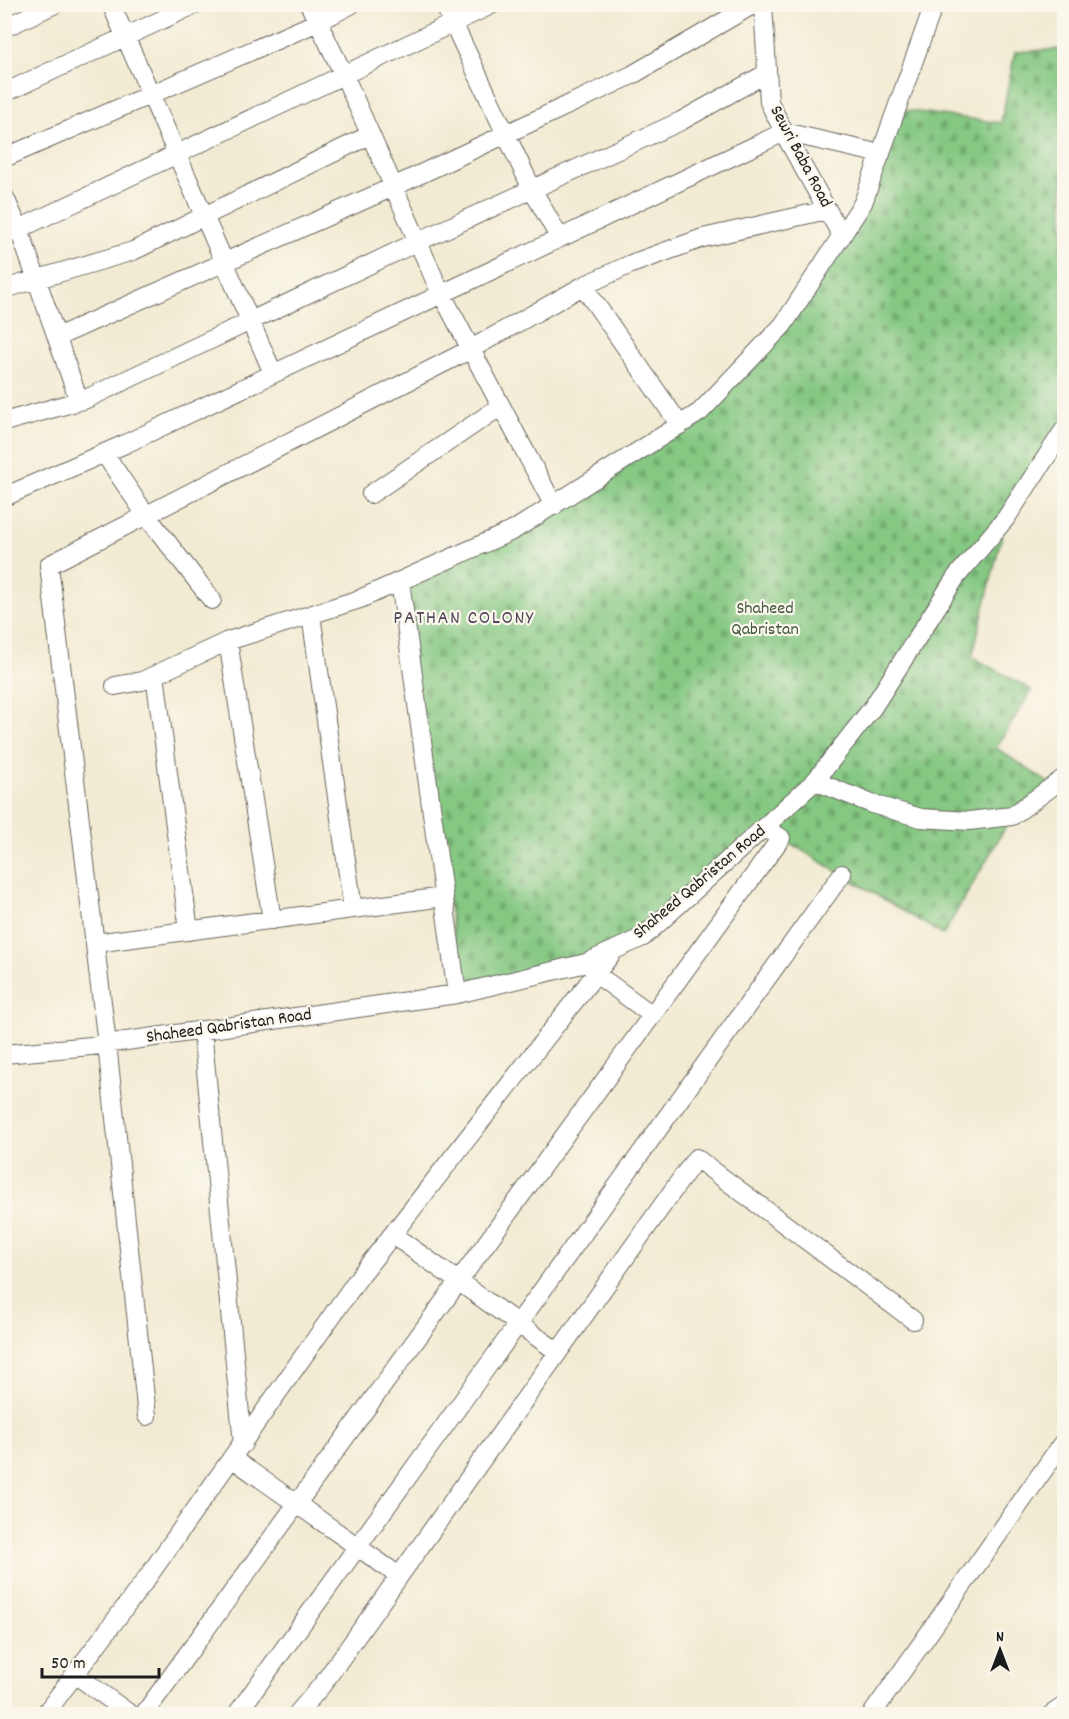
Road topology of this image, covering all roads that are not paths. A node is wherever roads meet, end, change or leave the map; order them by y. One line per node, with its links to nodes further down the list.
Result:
1 (55, 4): 13 (street)
2 (111, 4): 14 (street)
3 (196, 4): 14 (street)
4 (309, 4): 11 (street)
5 (352, 4): 11 (street)
6 (444, 4): 12 (street)
7 (493, 4): 12 (street)
8 (754, 4): 20 (street)
9 (763, 4): 15 (street, Sewri Baba Road)
10 (934, 4): 23 (street)
11 (318, 22): 16 (street); 18 (street)
12 (453, 23): 16 (street); 20 (street)
13 (4, 28)
14 (125, 37): 17 (street); 18 (street)
15 (768, 73): 19 (street, Sewri Baba Road); 26 (street)
16 (344, 75): 21 (street); 22 (street)
17 (4, 93)
18 (151, 94): 22 (street); 24 (street)
19 (784, 132): 23 (street); 28 (street, Sewri Baba Road); 32 (street)
20 (507, 133): 25 (street); 26 (street)
21 (370, 135): 25 (street); 29 (street)
22 (178, 154): 29 (street); 30 (street)
23 (880, 154): 31 (street)
24 (4, 158)
25 (393, 187): 33 (street); 34 (street)
26 (532, 189): 32 (street); 33 (street)
27 (4, 196): 30 (street)
28 (827, 210): 31 (street, Sewri Baba Road); 36 (street)
29 (205, 216): 34 (street); 35 (street)
30 (12, 231): 35 (street)
31 (842, 236): 46 (street)
32 (559, 237): 38 (street)
33 (417, 242): 38 (street); 39 (street)
34 (226, 261): 39 (street); 40 (street)
35 (37, 279): 37 (street); 40 (street)
36 (583, 286): 41 (street); 46 (street)
37 (4, 288)
38 (441, 293): 41 (street); 42 (street)
39 (251, 321): 42 (street); 43 (street)
40 (57, 337): 43 (street)
41 (471, 349): 44 (street); 52 (street)
42 (273, 373): 48 (street)
43 (79, 401): 45 (street)
44 (501, 406): 49 (street); 51 (street)
45 (4, 422)
46 (681, 425): 51 (street)
47 (1065, 430): 60 (street, Shaheed Qabristan Road)
48 (104, 453): 50 (street); 52 (street)
49 (371, 494)
50 (4, 496)
51 (554, 506): 53 (street)
52 (146, 515): 54 (street); 67 (street)
53 (400, 580): 55 (street); 63 (street)
54 (212, 600)
55 (311, 615): 56 (street); 64 (street)
56 (228, 641): 57 (street); 65 (street)
57 (155, 675): 58 (street); 66 (street)
58 (115, 686)
59 (1065, 778): 60 (street)
60 (815, 781): 61 (street, Shaheed Qabristan Road)
61 (765, 828): 68 (street, Shaheed Qabristan Road); 71 (street)
62 (842, 874): 78 (street)
63 (444, 897): 64 (street); 70 (street)
64 (353, 909): 65 (street)
65 (272, 920): 66 (street)
66 (189, 931): 67 (street)
67 (95, 943): 73 (street)
68 (615, 950): 69 (street); 70 (street, Shaheed Qabristan Road)
69 (596, 974): 71 (street); 75 (street)
70 (457, 994): 72 (street, Shaheed Qabristan Road)
71 (652, 1015): 76 (street)
72 (202, 1030): 73 (street, Shaheed Qabristan Road); 82 (street)
73 (107, 1044): 74 (street, Shaheed Qabristan Road); 80 (street)
74 (4, 1054)
75 (393, 1235): 76 (street); 82 (street)
76 (459, 1282): 78 (street); 83 (street)
77 (914, 1320): 79 (street)
78 (518, 1324): 79 (street); 84 (street)
79 (558, 1353): 85 (street)
80 (147, 1416)
81 (1065, 1441): 93 (street)
82 (238, 1452): 83 (street); 86 (street)
83 (297, 1504): 84 (street); 90 (street)
84 (358, 1547): 85 (street); 91 (street)
85 (399, 1576): 92 (street)
86 (76, 1675): 88 (street); 89 (street)
87 (1065, 1706): 94 (street)
88 (45, 1714)
89 (130, 1714)
90 (144, 1714)
91 (237, 1714)
92 (297, 1714)
93 (872, 1714)
94 (1052, 1714)

